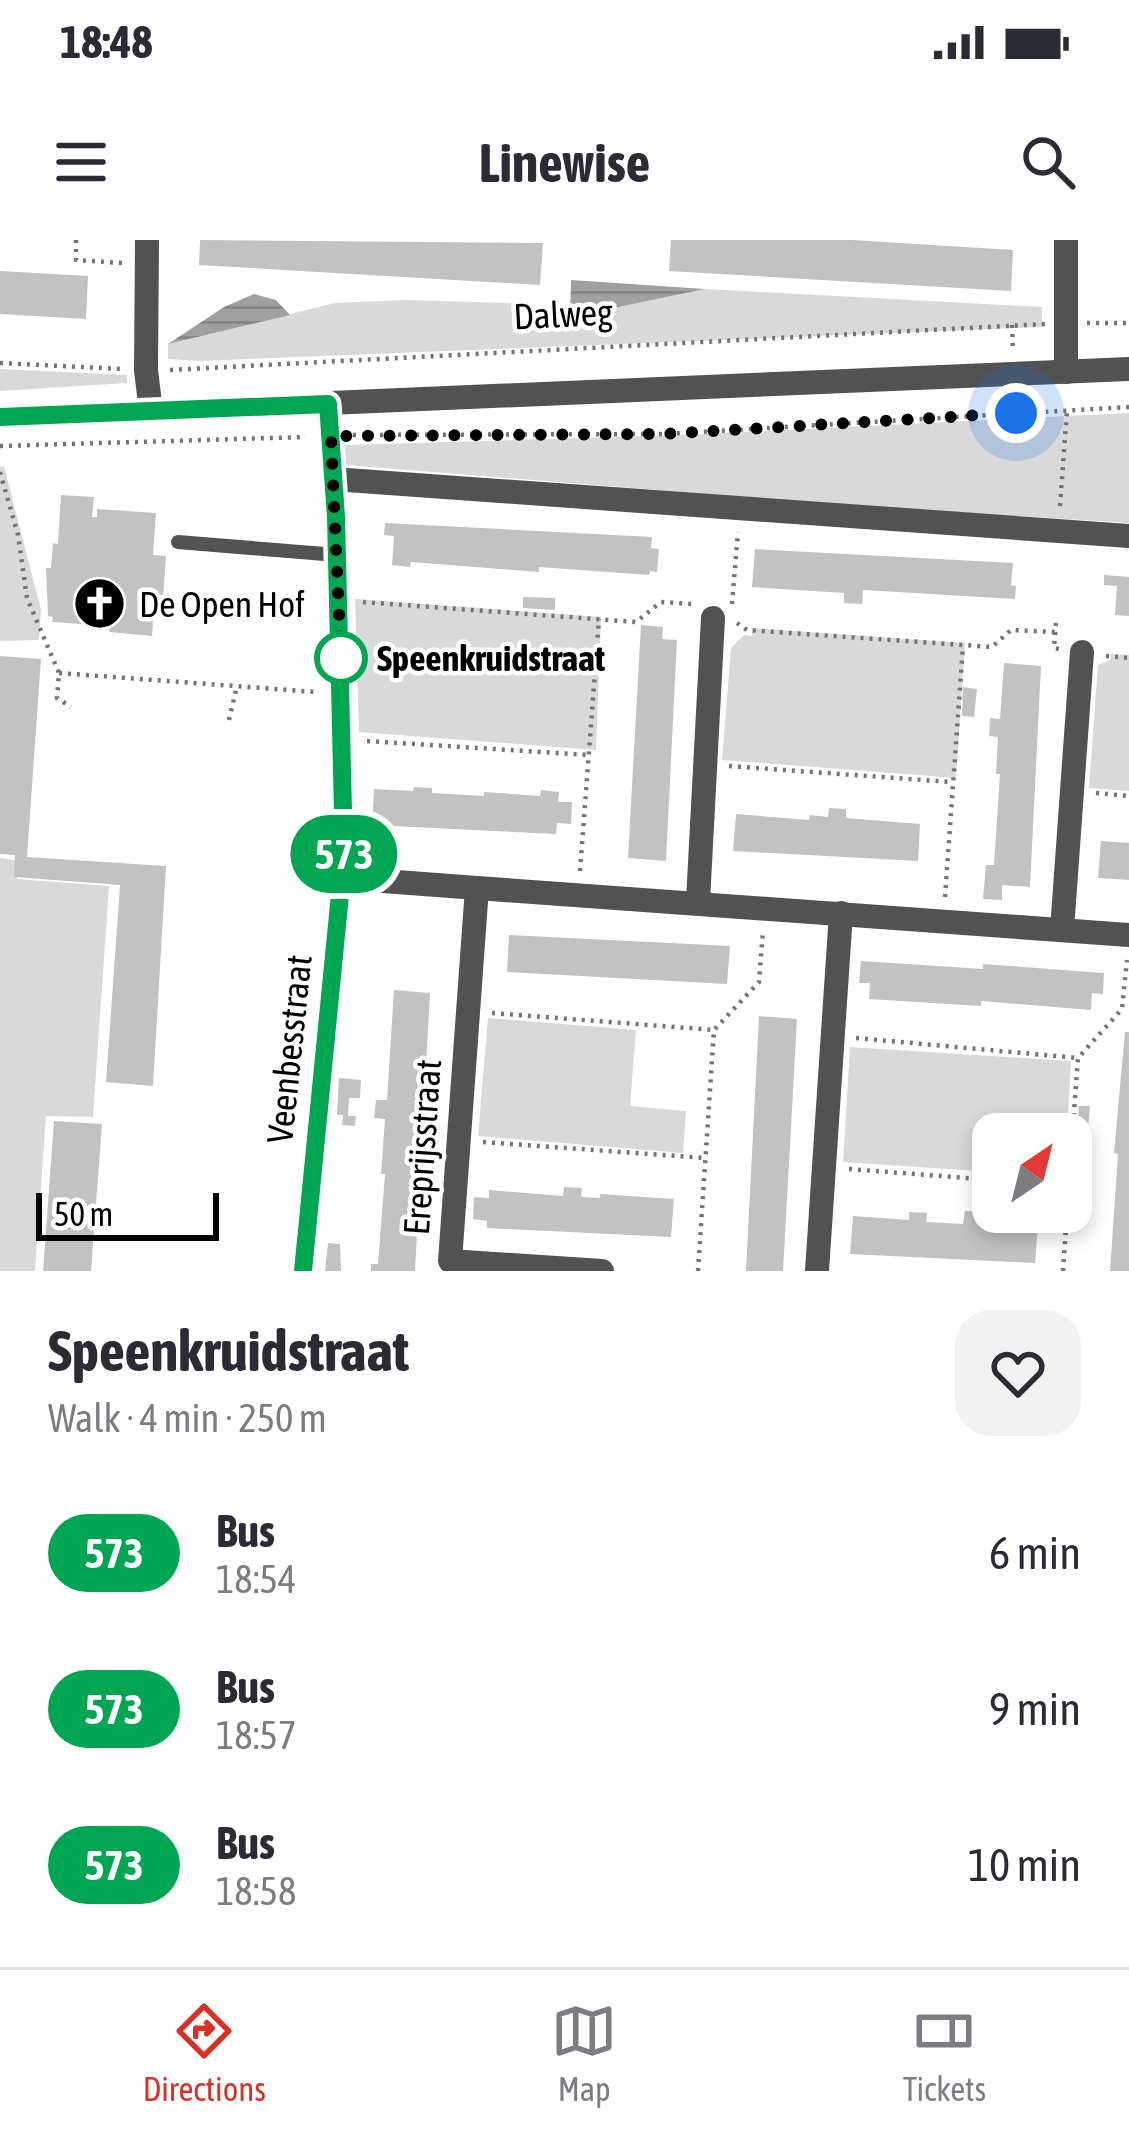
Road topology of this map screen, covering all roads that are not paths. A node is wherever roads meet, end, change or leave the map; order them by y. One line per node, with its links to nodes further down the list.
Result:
1 (1066, 240): 4 (street)
2 (146, 252): 6 (street)
3 (1129, 369): 4 (street)
4 (1066, 372): 5 (street)
5 (328, 404): 6 (street); 8 (street, Veenbesstraat)
6 (151, 412): 7 (street)
7 (0, 417)
8 (333, 479): 9 (street); 11 (street, Veenbesstraat)
9 (1129, 536)
10 (178, 542): 11 (lane)
11 (337, 555): 14 (street, Veenbesstraat)
12 (720, 610): 16 (street)
13 (1082, 652): 18 (street)
14 (343, 878): 15 (street); 20 (street, Veenbesstraat)
15 (477, 888): 16 (street); 21 (street, Ereprijsstraat)
16 (698, 902): 17 (street)
17 (841, 913): 18 (street); 22 (street)
18 (1062, 930): 19 (street)
19 (1129, 940)
20 (303, 1271)
21 (602, 1271)
22 (817, 1271)

